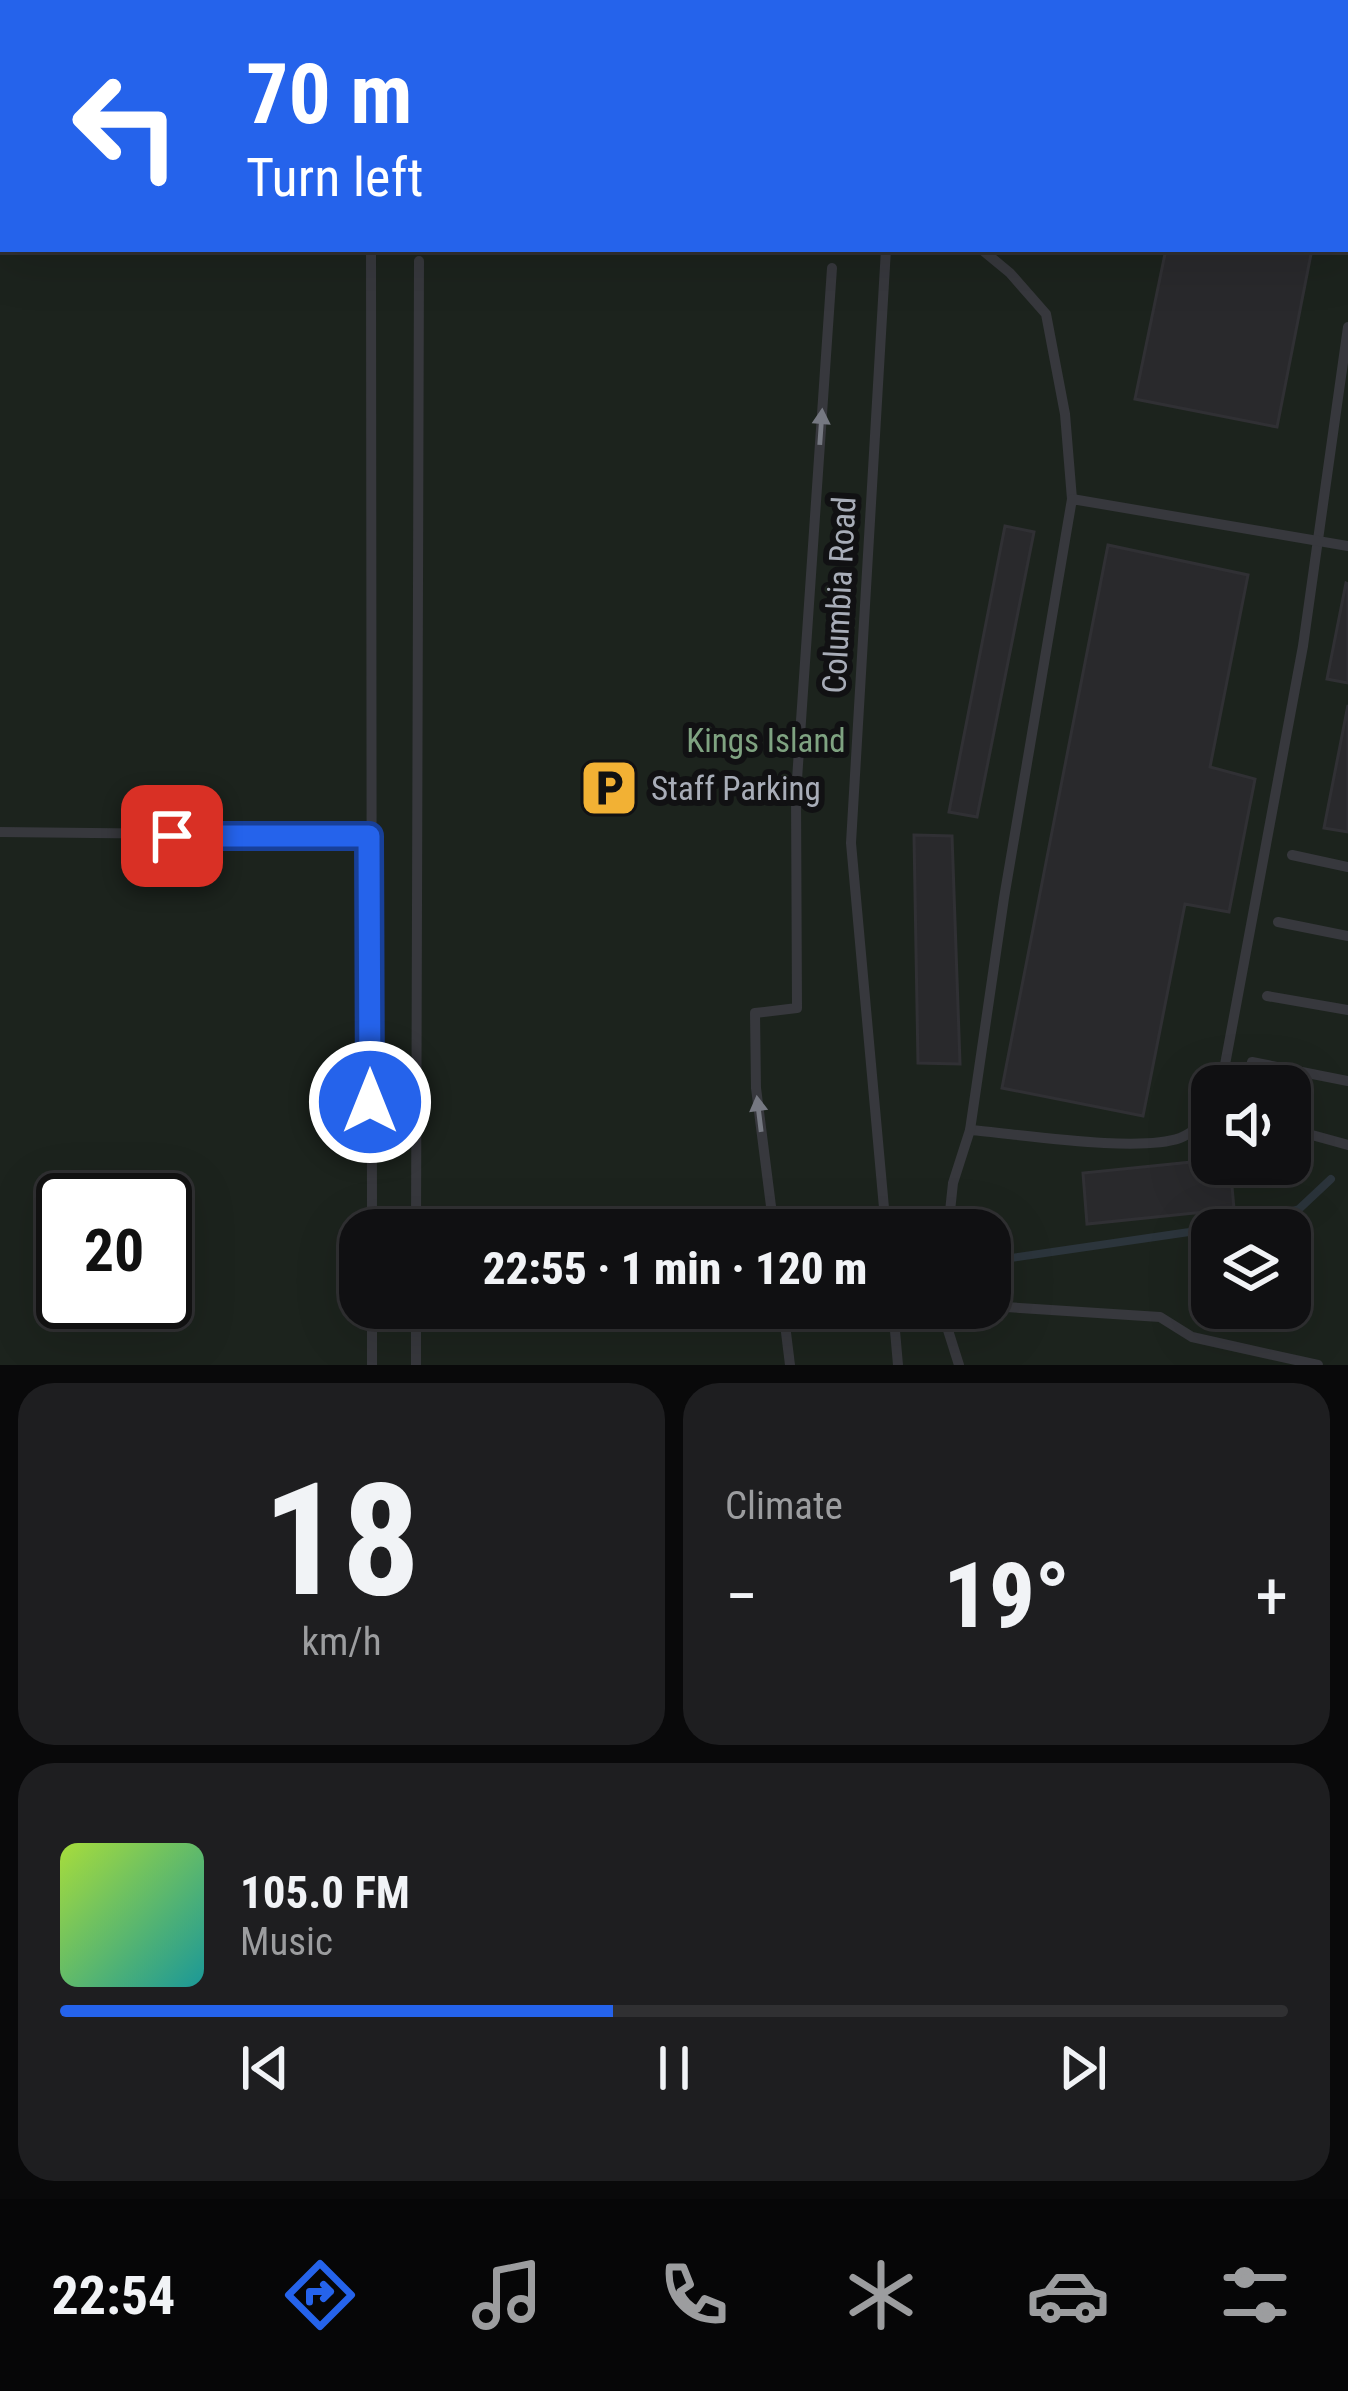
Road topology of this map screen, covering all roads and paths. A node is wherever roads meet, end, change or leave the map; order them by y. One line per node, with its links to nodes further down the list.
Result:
1 (371, 252): 11 (lane)
2 (886, 252): 28 (lane, Columbia Road)
3 (985, 252): 7 (lane)
4 (418, 261): 26 (lane)
5 (832, 268): 27 (lane, one-way to 5)
6 (1348, 327): 8 (lane)
7 (1072, 499): 8 (lane); 21 (lane)
8 (1318, 541): 9 (lane); 19 (lane)
9 (1348, 546)
10 (0, 832): 11 (lane)
11 (369, 836): 25 (lane)
12 (1292, 855): 13 (lane)
13 (1348, 867)
14 (1278, 922): 15 (lane)
15 (1348, 936)
16 (1267, 996): 17 (lane)
17 (1348, 1010)
18 (1252, 1062): 20 (lane)
19 (1225, 1065)
20 (1348, 1081)
21 (970, 1130): 22 (lane); 29 (lane)
22 (1191, 1131)
23 (1311, 1133): 24 (lane)
24 (1348, 1145)
25 (372, 1209)
26 (416, 1209)
27 (771, 1209)
28 (884, 1209)
29 (950, 1209)
30 (1011, 1307): 41 (lane)
31 (372, 1329): 36 (lane)
32 (416, 1329): 37 (lane)
33 (786, 1329): 38 (lane)
34 (895, 1329): 39 (lane)
35 (948, 1329): 40 (lane)
36 (372, 1365)
37 (416, 1365)
38 (790, 1365)
39 (898, 1365)
40 (959, 1365)
41 (1318, 1365)

